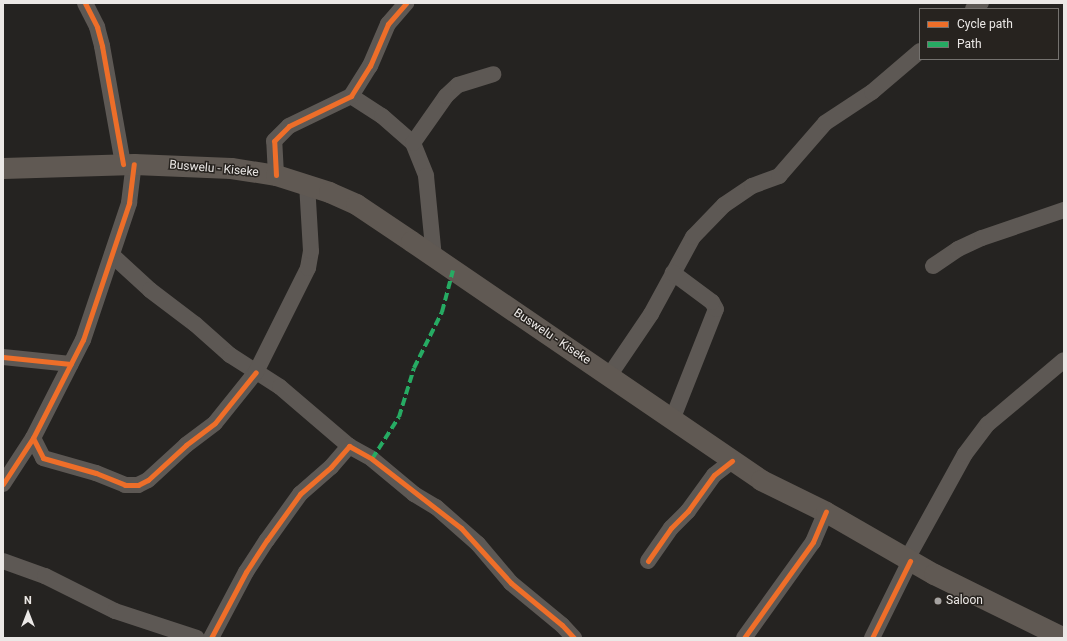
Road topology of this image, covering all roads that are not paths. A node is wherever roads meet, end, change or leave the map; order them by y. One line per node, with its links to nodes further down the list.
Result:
1 (85, 3): 7 (street)
2 (406, 3): 5 (street)
3 (919, 52): 15 (street)
4 (492, 74): 6 (street)
5 (351, 96): 6 (street); 9 (street)
6 (413, 143): 13 (street)
7 (128, 164): 8 (main road, Buswelu - Kiseke); 9 (main road, Buswelu - Kiseke); 12 (street)
8 (3, 168)
9 (276, 175): 10 (main road, Buswelu - Kiseke)
10 (307, 183): 13 (main road, Buswelu - Kiseke); 19 (street)
11 (1064, 210): 14 (street)
12 (112, 255): 18 (street); 19 (street)
13 (434, 257): 20 (main road, Buswelu - Kiseke)
14 (933, 266)
15 (673, 273): 20 (street); 21 (street)
16 (3, 357): 18 (street)
17 (1064, 360): 27 (street)
18 (71, 364): 22 (street)
19 (256, 372): 22 (street); 23 (street)
20 (609, 376): 21 (main road, Buswelu - Kiseke)
21 (672, 420): 24 (main road, Buswelu - Kiseke)
22 (33, 438): 25 (street)
23 (349, 446): 31 (street); 32 (street)
24 (732, 461): 26 (main road, Buswelu - Kiseke); 29 (street)
25 (3, 484)
26 (826, 512): 27 (main road, Buswelu - Kiseke); 33 (street)
27 (908, 560): 34 (street); 35 (main road, Buswelu - Kiseke)
28 (3, 561): 30 (street)
29 (648, 561)
30 (197, 638)
31 (211, 638)
32 (574, 638)
33 (744, 638)
34 (872, 638)
35 (1064, 638)

